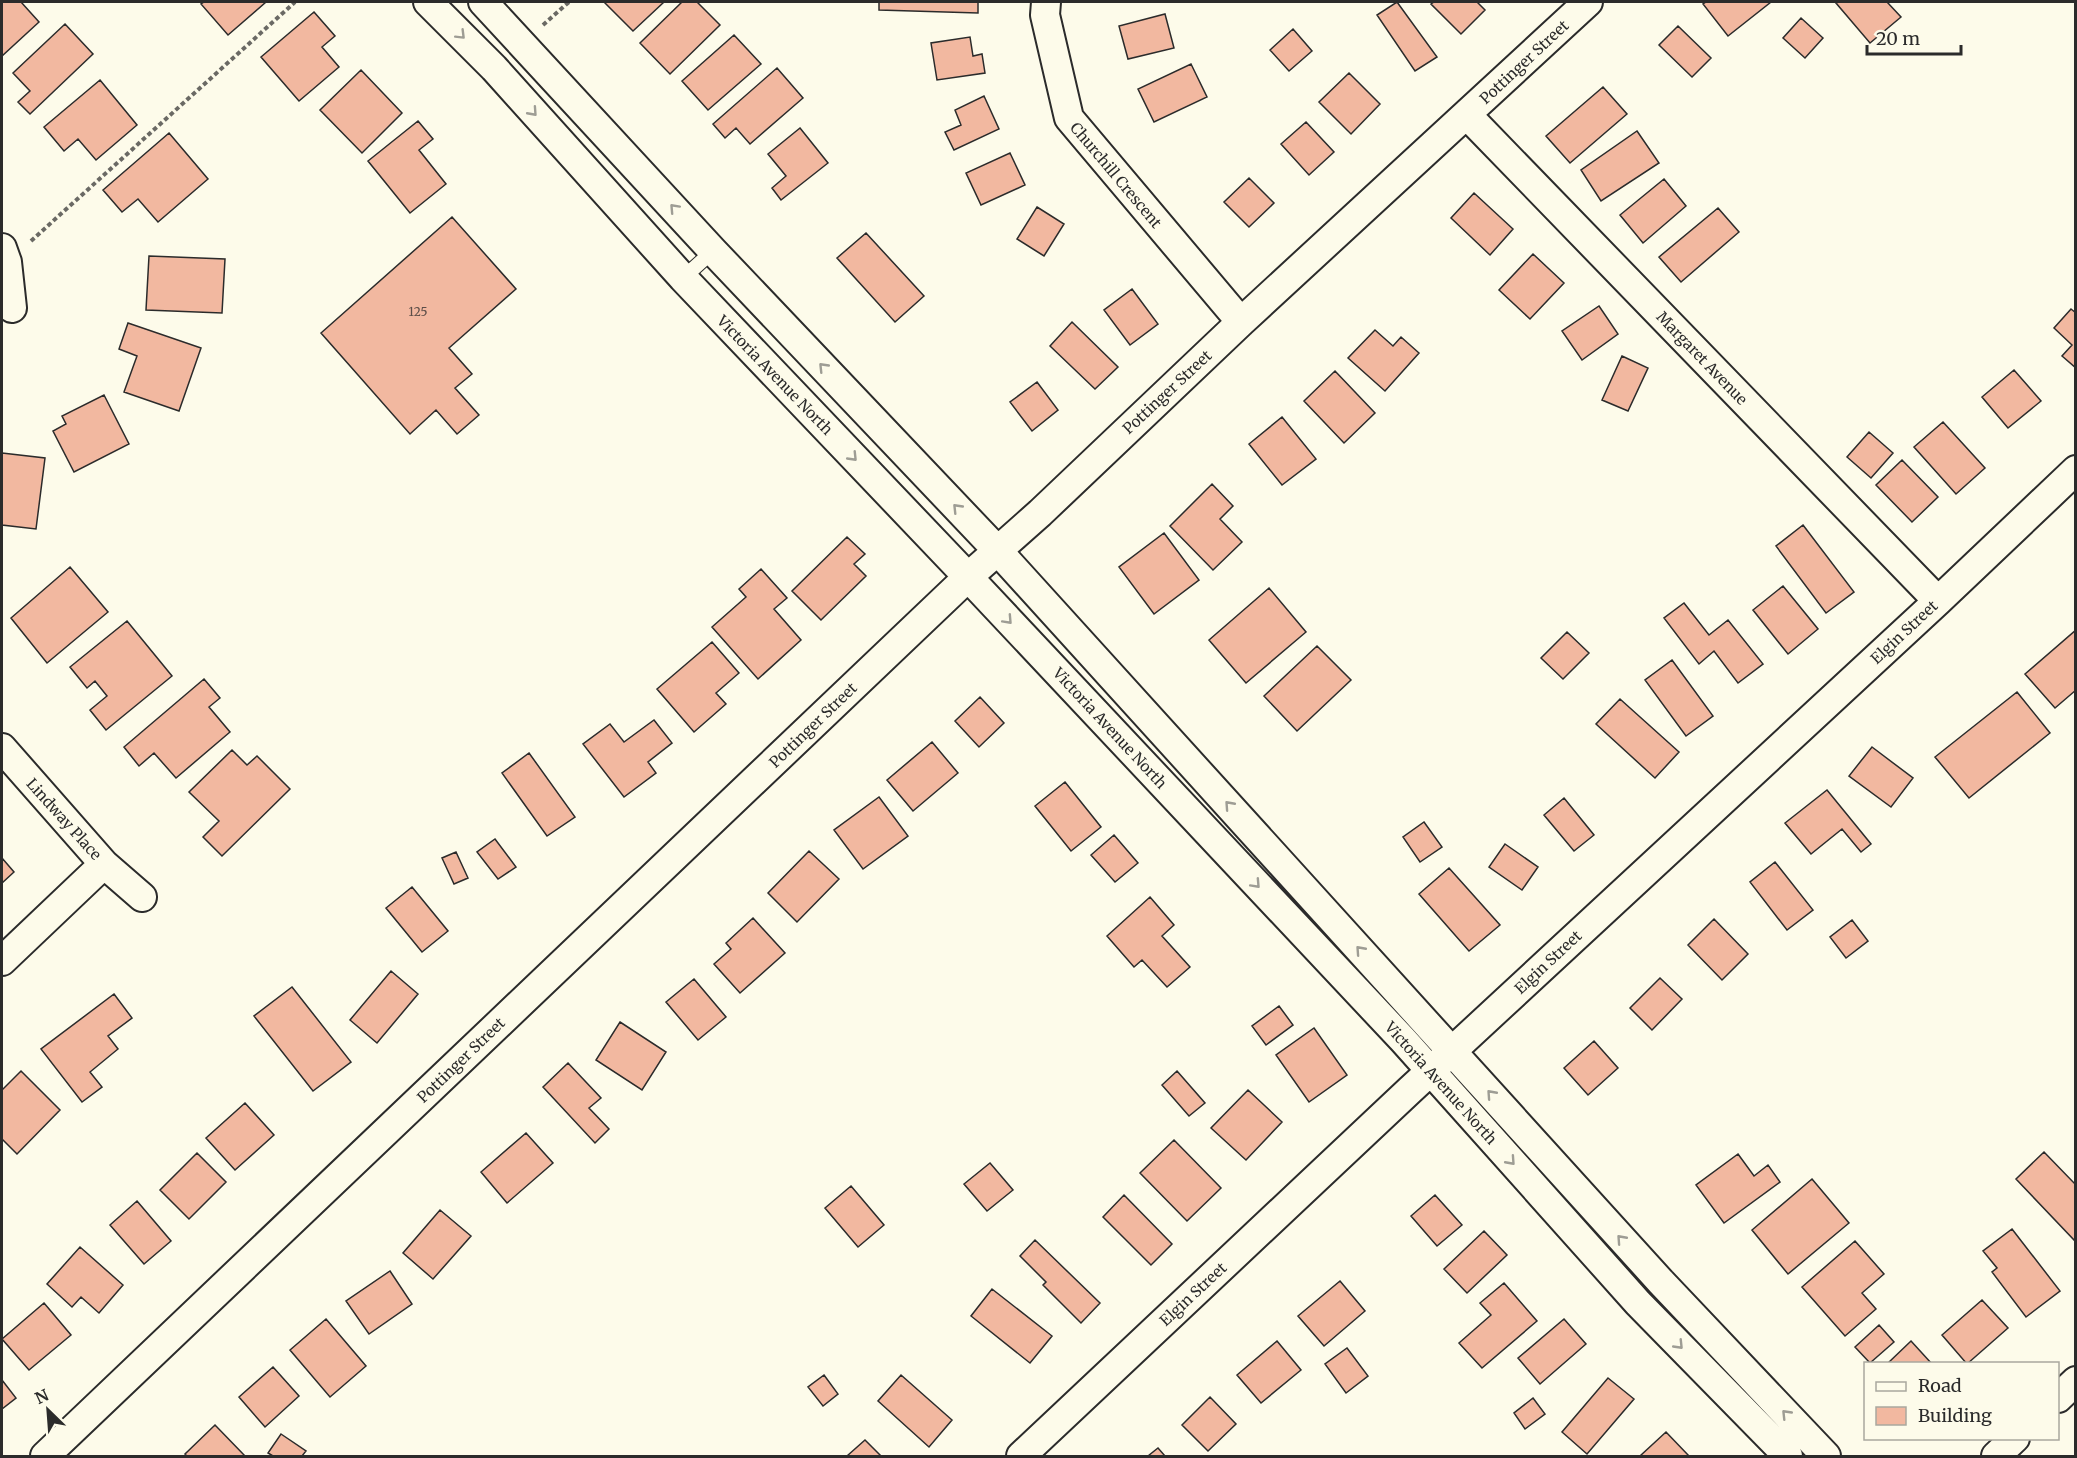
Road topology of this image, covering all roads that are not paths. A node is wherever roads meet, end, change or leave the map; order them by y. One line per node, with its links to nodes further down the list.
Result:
1 (428, 2): 8 (street, Victoria Avenue North, one-way to 8)
2 (483, 2): 6 (street, Victoria Avenue North, one-way to 2)
3 (1046, 2): 10 (street, Churchill Crescent)
4 (1588, 2): 5 (street, Pottinger Street)
5 (1467, 115): 10 (street, Pottinger Street); 14 (street, Margaret Avenue)
6 (713, 251): 8 (lane); 12 (street, Victoria Avenue North, one-way to 6)
7 (4, 255): 9 (street)
8 (682, 278): 13 (street, Victoria Avenue North, one-way to 13)
9 (12, 308)
10 (1241, 322): 12 (street, Pottinger Street)
11 (2076, 470): 14 (street, Elgin Street)
12 (997, 550): 13 (street, Pottinger Street); 19 (street, Victoria Avenue North, one-way to 12)
13 (968, 577): 20 (street, Victoria Avenue North, one-way to 20); 26 (street, Pottinger Street)
14 (1938, 601): 19 (street, Elgin Street)
15 (2, 748): 16 (street, Lindway Place)
16 (104, 864): 17 (street); 18 (street, Lindway Place)
17 (142, 897)
18 (2, 961)
19 (1452, 1051): 20 (street, Elgin Street); 21 (street, Victoria Avenue North, one-way to 19)
20 (1430, 1071): 22 (street, Victoria Avenue North, one-way to 22); 27 (street, Elgin Street)
21 (1660, 1282): 22 (street); 29 (street, Victoria Avenue North, one-way to 21)
22 (1638, 1303): 28 (street, Victoria Avenue North, one-way to 28)
23 (2076, 1381): 24 (street)
24 (2059, 1397)
25 (2013, 1440): 30 (street)
26 (45, 1456)
27 (1021, 1456)
28 (1788, 1456)
29 (1826, 1456)
30 (1996, 1456)

